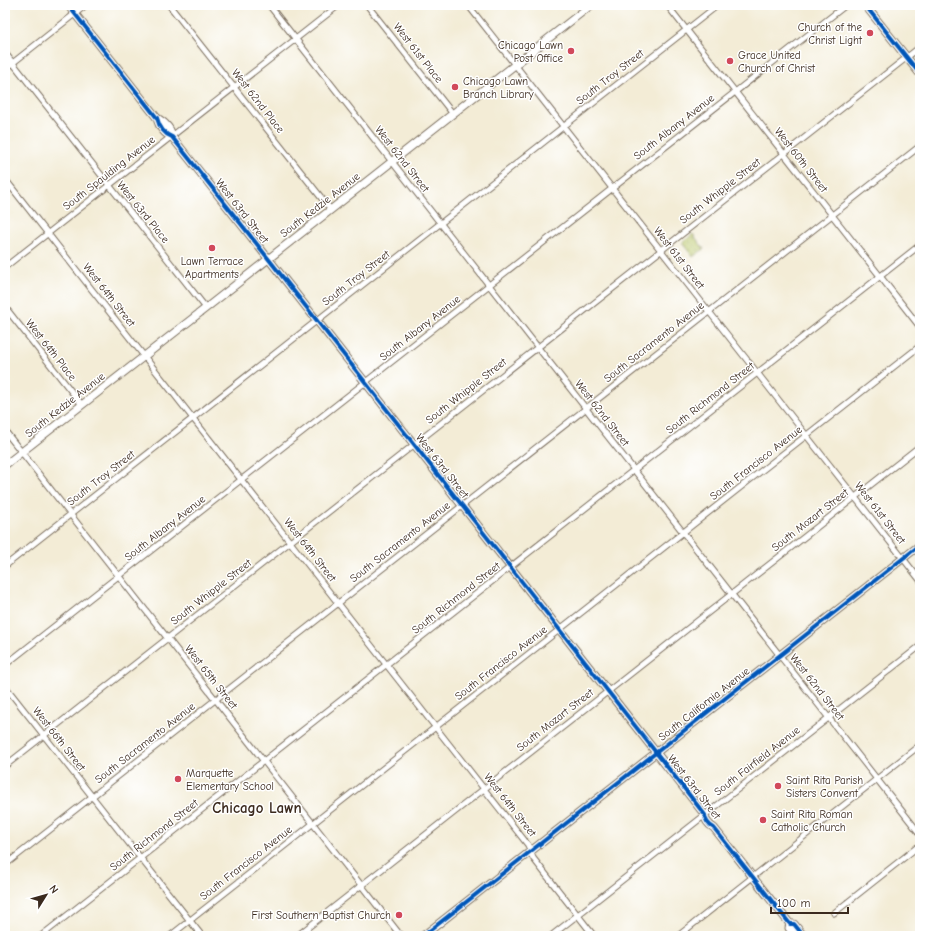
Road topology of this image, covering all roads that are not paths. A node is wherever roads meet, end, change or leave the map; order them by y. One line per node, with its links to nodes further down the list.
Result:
1 (68, 5): 13 (main road, West 63rd Street)
2 (86, 5): 13 (street)
3 (169, 5): 23 (street, West 62nd Place)
4 (269, 5): 15 (street, West 62nd Street)
5 (339, 5): 15 (street, South Spaulding Avenue)
6 (367, 5): 25 (street, West 61st Place)
7 (468, 5): 20 (street, West 61st Street)
8 (591, 5): 20 (main road, South Kedzie Avenue)
9 (667, 5): 14 (street, West 60th Street)
10 (718, 5): 14 (street, South Troy Street)
11 (846, 5): 24 (street, South Albany Avenue)
12 (866, 5): 18 (main road)
13 (75, 14): 19 (street); 27 (main road, West 63rd Street)
14 (686, 30): 24 (street, West 60th Street); 26 (street, South Troy Street)
15 (296, 39): 23 (street, South Spaulding Avenue); 30 (street, West 62nd Street)
16 (920, 47): 18 (street, South Whipple Street)
17 (5, 53): 19 (street, West 63rd Place)
18 (907, 57): 22 (main road); 29 (street, South Whipple Street)
19 (13, 63): 21 (street); 32 (street, West 63rd Place)
20 (515, 65): 25 (main road, South Kedzie Avenue); 26 (street, West 61st Street)
21 (5, 69)
22 (920, 74)
23 (234, 88): 27 (street, South Spaulding Avenue); 34 (street, West 62nd Place)
24 (735, 92): 29 (street, West 60th Street); 33 (street, South Albany Avenue)
25 (453, 114): 30 (main road, South Kedzie Avenue)
26 (564, 127): 33 (street, West 61st Street); 36 (street, South Troy Street)
27 (172, 137): 32 (street, South Spaulding Avenue); 40 (main road, West 63rd Street)
28 (920, 146): 35 (street, South Sacramento Avenue)
29 (784, 154): 35 (street, West 60th Street); 39 (street, South Whipple Street)
30 (392, 162): 34 (main road, South Kedzie Avenue); 36 (street, West 62nd Street)
31 (5, 179): 37 (street, West 64th Street)
32 (109, 186): 37 (street, South Spaulding Avenue); 45 (street, West 63rd Place)
33 (612, 189): 39 (street, West 61st Street); 43 (street, South Albany Avenue)
34 (331, 210): 40 (main road, South Kedzie Avenue)
35 (832, 215): 42 (street, West 60th Street); 46 (street, South Sacramento Avenue)
36 (440, 224): 43 (street, West 62nd Street); 47 (street, South Troy Street)
37 (48, 234): 41 (street, South Spaulding Avenue); 51 (street, West 64th Street)
38 (920, 245): 42 (street, South Richmond Street)
39 (661, 251): 46 (street, West 61st Street); 50 (street, South Whipple Street)
40 (268, 259): 45 (main road, South Kedzie Avenue); 47 (main road, West 63rd Street)
41 (5, 268)
42 (880, 276): 48 (street, West 60th Street); 52 (street, South Richmond Street)
43 (489, 286): 50 (street, West 62nd Street); 53 (street, South Albany Avenue)
44 (5, 307): 54 (street, West 64th Place)
45 (206, 308): 51 (main road, South Kedzie Avenue)
46 (709, 312): 52 (street, West 61st Street); 55 (street, South Sacramento Avenue)
47 (317, 321): 53 (main road, West 63rd Street); 56 (street, South Troy Street)
48 (920, 327)
49 (920, 346): 58 (street, South Francisco Avenue)
50 (538, 347): 55 (street, West 62nd Street); 59 (street, South Whipple Street)
51 (144, 356): 54 (main road, South Kedzie Avenue); 56 (street, West 64th Street)
52 (757, 373): 58 (street, West 61st Street); 63 (street, South Richmond Street)
53 (366, 383): 59 (main road, West 63rd Street); 64 (street, South Albany Avenue)
54 (82, 405): 61 (main road, South Kedzie Avenue)
55 (586, 409): 63 (street, West 62nd Street); 66 (street, South Sacramento Avenue)
56 (193, 418): 64 (street, West 64th Street); 67 (street, South Troy Street)
57 (5, 431): 61 (street, West 65th Street)
58 (806, 436): 65 (street, West 61st Street); 68 (street, South Francisco Avenue)
59 (414, 445): 66 (main road, West 63rd Street); 69 (street, South Whipple Street)
60 (920, 446): 65 (street, South Mozart Street)
61 (22, 452): 62 (main road, South Kedzie Avenue); 67 (street, West 65th Street)
62 (5, 465)
63 (634, 470): 68 (street, West 62nd Street); 73 (street, South Richmond Street)
64 (242, 480): 69 (street, West 64th Street); 74 (street, South Albany Avenue)
65 (855, 497): 71 (street, West 61st Street); 76 (street, South Mozart Street)
66 (462, 506): 73 (main road, West 63rd Street); 77 (street, South Sacramento Avenue)
67 (70, 514): 72 (street, South Troy Street); 74 (street, West 65th Street)
68 (683, 533): 76 (street, West 62nd Street); 78 (street, South Francisco Avenue)
69 (290, 542): 77 (street, West 64th Street); 79 (street, South Whipple Street)
70 (920, 546): 71 (main road, South California Avenue)
71 (903, 559): 75 (street, West 61st Street); 81 (main road, South California Avenue)
72 (5, 566)
73 (510, 568): 78 (main road, West 63rd Street); 82 (street, South Richmond Street)
74 (119, 576): 79 (street, West 65th Street); 83 (street, South Albany Avenue)
75 (920, 580)
76 (732, 594): 81 (street, West 62nd Street); 85 (street, South Mozart Street)
77 (338, 603): 82 (street, West 64th Street); 86 (street, South Sacramento Avenue)
78 (559, 630): 85 (main road, West 63rd Street); 88 (street, South Francisco Avenue)
79 (168, 638): 86 (street, West 65th Street); 89 (street, South Whipple Street)
80 (920, 646): 87 (street, South Fairfield Avenue)
81 (780, 656): 87 (street, West 62nd Street); 91 (main road, South California Avenue)
82 (387, 664): 88 (street, West 64th Street); 92 (street, South Richmond Street)
83 (5, 665)
84 (5, 686): 89 (street, West 66th Street)
85 (608, 692): 91 (main road, West 63rd Street); 95 (street, South Mozart Street)
86 (216, 700): 92 (street, West 65th Street); 96 (street, South Sacramento Avenue)
87 (828, 718): 94 (street, West 62nd Street); 97 (street, South Fairfield Avenue)
88 (436, 727): 95 (street, West 64th Street); 98 (street, South Francisco Avenue)
89 (44, 736): 93 (street, South Whipple Street); 96 (street, West 66th Street)
90 (920, 745): 94 (street)
91 (656, 753): 97 (main road, West 63rd Street); 101 (main road, South California Avenue)
92 (264, 761): 98 (street, West 65th Street); 102 (street, South Richmond Street)
93 (5, 766)
94 (877, 779): 99 (street, West 62nd Street); 104 (street)
95 (484, 789): 101 (street, West 64th Street); 105 (street, South Mozart Street)
96 (92, 797): 102 (street, West 66th Street); 103 (street, South Sacramento Avenue)
97 (705, 815): 104 (main road, West 63rd Street); 107 (street, South Fairfield Avenue)
98 (313, 823): 105 (street, West 65th Street); 108 (street, South Francisco Avenue)
99 (920, 834)
100 (920, 845): 106 (street)
101 (530, 852): 107 (street, West 64th Street); 115 (main road, South California Avenue)
102 (140, 858): 108 (street, West 66th Street); 110 (street, South Richmond Street)
103 (5, 866)
104 (753, 877): 109 (main road, West 63rd Street); 118 (street)
105 (361, 885): 113 (street, South Mozart Street); 114 (street, West 65th Street)
106 (834, 913)
107 (577, 915): 116 (street, South Fairfield Avenue); 117 (street, West 64th Street)
108 (190, 920): 111 (street, South Francisco Avenue); 112 (street, West 66th Street)
109 (790, 924): 119 (main road, West 63rd Street); 120 (main road, West 63rd Street)
110 (41, 936)
111 (170, 936)
112 (202, 936)
113 (297, 936)
114 (401, 936)
115 (423, 936)
116 (551, 936)
117 (594, 936)
118 (678, 936)
119 (795, 936)
120 (802, 936)

